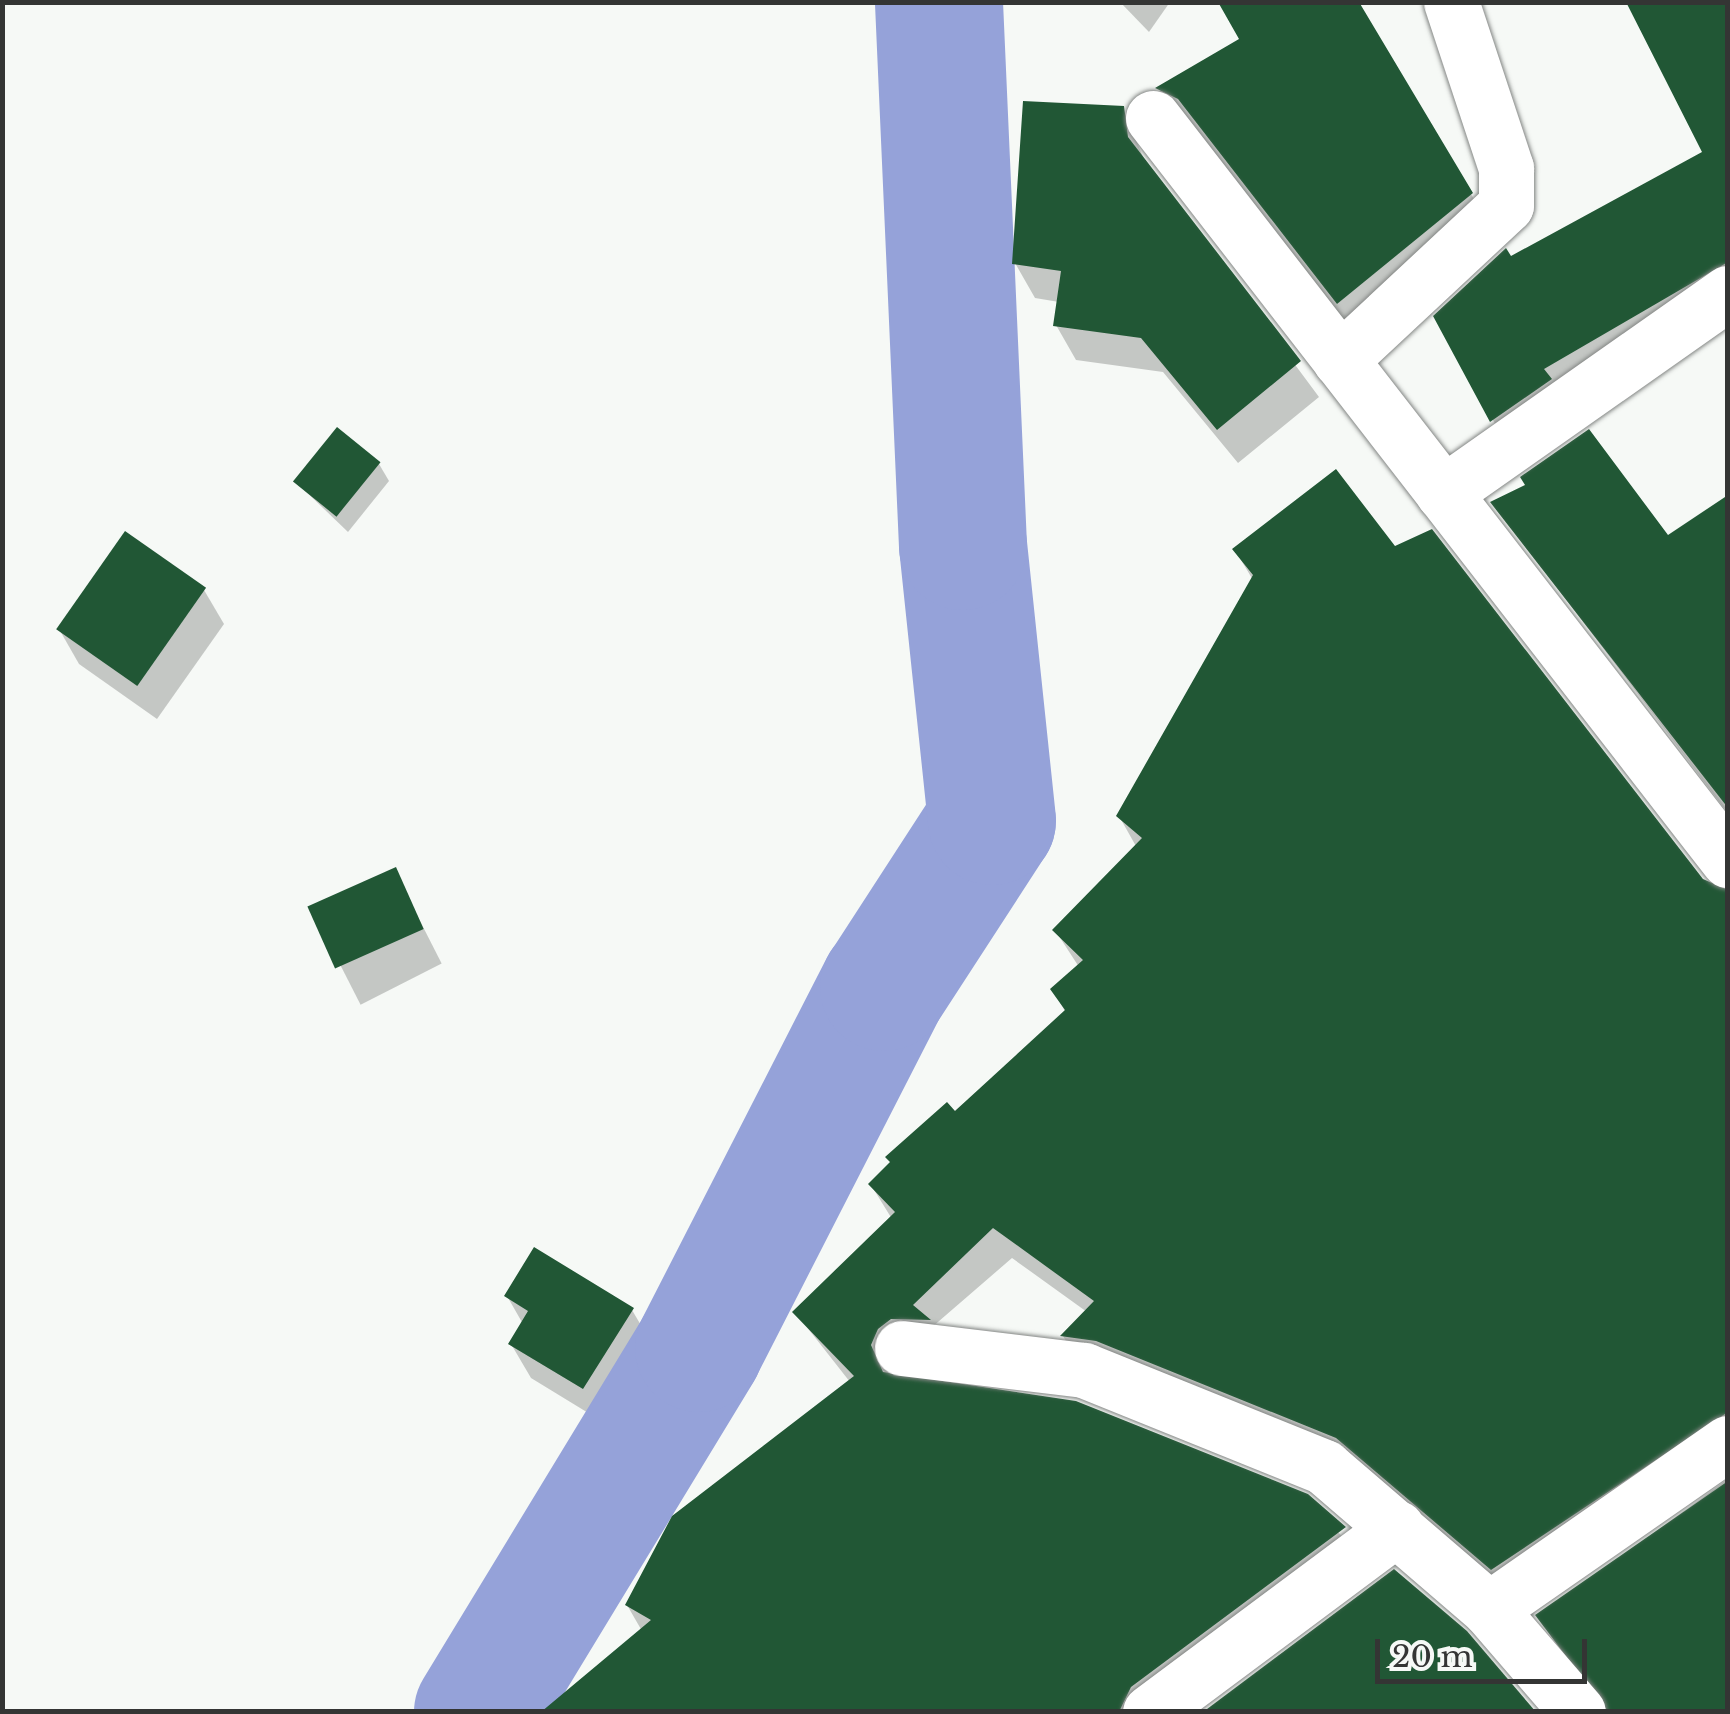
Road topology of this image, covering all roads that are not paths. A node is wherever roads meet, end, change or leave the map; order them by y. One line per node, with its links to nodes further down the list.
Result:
1 (1451, 2): 4 (street)
2 (1153, 118): 4 (street)
3 (1728, 293): 5 (street)
4 (1340, 360): 5 (street)
5 (1443, 492): 6 (street)
6 (1728, 860)
7 (902, 1348): 9 (street)
8 (1728, 1443): 10 (street)
9 (1397, 1528): 10 (street); 11 (street)
10 (1489, 1609): 12 (street)
11 (1150, 1712)
12 (1578, 1712)

